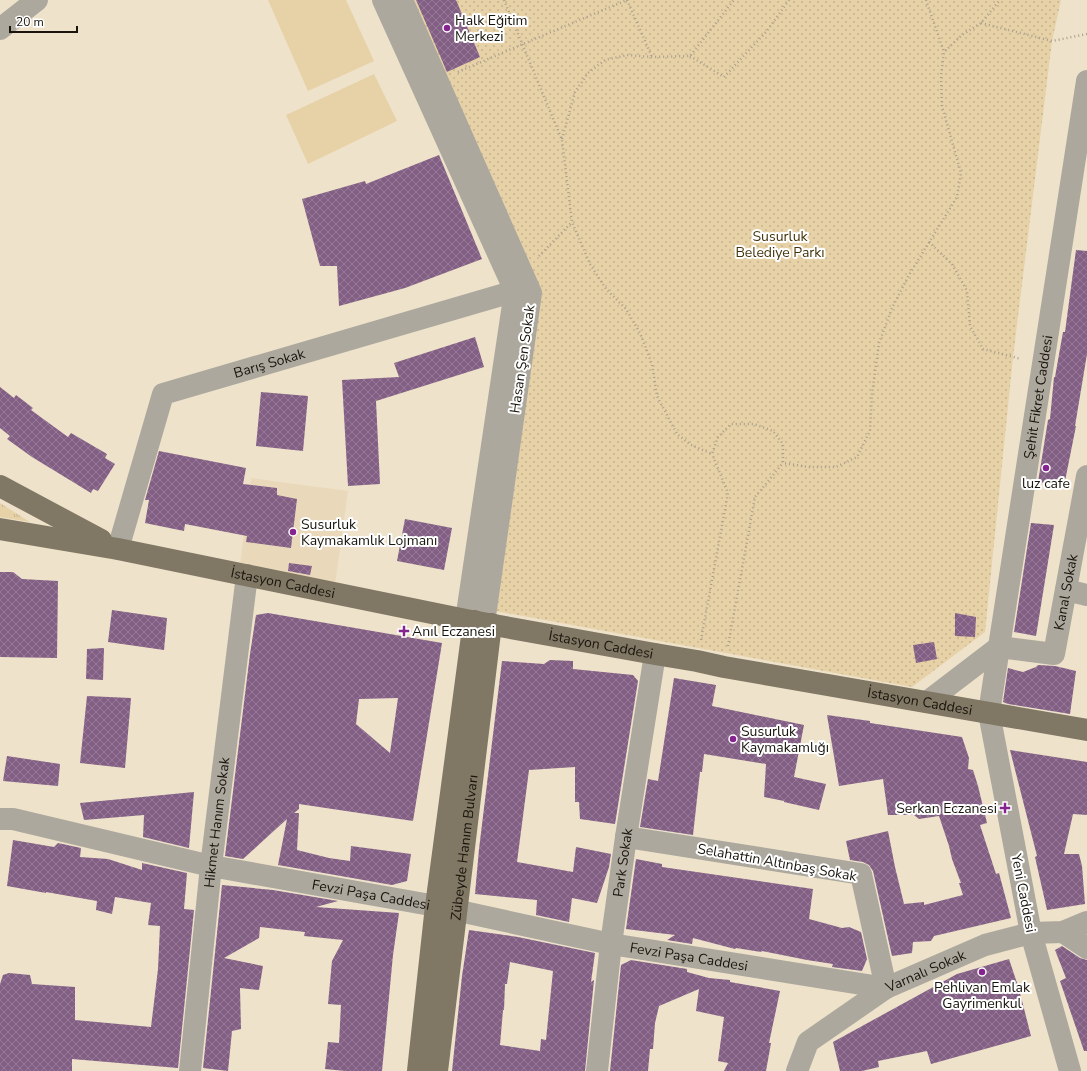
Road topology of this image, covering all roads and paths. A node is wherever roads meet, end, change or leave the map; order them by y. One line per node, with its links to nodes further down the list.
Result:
1 (37, 0): 11 (street)
2 (383, 0): 22 (street, Hasan Şen Sokak)
3 (402, 0): 17 (street)
4 (504, 0): 13 (path)
5 (627, 0): 13 (path); 16 (path)
6 (734, 0): 15 (path)
7 (789, 0): 15 (path)
8 (926, 0): 14 (path)
9 (1000, 0): 10 (path)
10 (981, 23): 12 (path); 14 (path)
11 (0, 29)
12 (1087, 34)
13 (522, 44): 17 (path); 19 (path)
14 (944, 52): 21 (path)
15 (690, 56): 16 (path)
16 (652, 58): 19 (path)
17 (438, 81): 22 (street)
18 (1087, 81): 23 (street, Şehit Fikret Caddesi)
19 (562, 140): 20 (path)
20 (572, 222): 22 (path); 24 (path)
21 (929, 242): 23 (path); 25 (path)
22 (523, 286): 30 (street, Barış Sokak); 34 (street, Hasan Şen Sokak)
23 (1043, 364): 35 (street, Şehit Fikret Caddesi)
24 (712, 454): 25 (path); 37 (path)
25 (783, 463): 38 (path)
26 (1087, 476): 28 (street, Kanal Sokak)
27 (0, 486): 30 (main road)
28 (1084, 504): 32 (street, Kanal Sokak)
29 (0, 529): 30 (main road, İstasyon Caddesi)
30 (118, 549): 31 (main road, İstasyon Caddesi)
31 (248, 575): 34 (main road, İstasyon Caddesi); 44 (street, Hikmet Hanım Sokak)
32 (1066, 590): 33 (street); 35 (street, Kanal Sokak)
33 (1087, 594)
34 (479, 622): 36 (main road, İstasyon Caddesi); 45 (main road); 46 (main road, Zübeyde Hanım Bulvarı)
35 (999, 647): 39 (street); 40 (street, Şehit Fikret Caddesi)
36 (655, 654): 37 (main road, İstasyon Caddesi); 43 (street, Park Sokak)
37 (697, 661): 38 (main road, İstasyon Caddesi)
38 (724, 667): 39 (main road, İstasyon Caddesi)
39 (927, 702): 40 (main road, İstasyon Caddesi)
40 (989, 713): 41 (main road, İstasyon Caddesi); 49 (street, Yeni Caddesi)
41 (1087, 730)
42 (0, 819): 44 (street, Fevzi Paşa Caddesi)
43 (626, 837): 50 (street, Park Sokak); 52 (street, Selahattin Altınbaş Sokak)
44 (211, 866): 45 (street, Fevzi Paşa Caddesi); 53 (street, Hikmet Hanım Sokak)
45 (436, 906): 46 (street, Fevzi Paşa Caddesi); 54 (main road)
46 (457, 911): 50 (street, Fevzi Paşa Caddesi); 55 (main road, Zübeyde Hanım Bulvarı)
47 (1087, 922): 48 (street, Varnalı Sokak)
48 (1063, 932): 49 (street, Varnalı Sokak); 51 (street)
49 (1031, 933): 52 (street, Varnalı Sokak); 58 (street, Yeni Caddesi)
50 (611, 944): 52 (street, Fevzi Paşa Caddesi); 56 (street, Park Sokak)
51 (1087, 948)
52 (886, 988): 57 (street, Varnalı Sokak)
53 (190, 1071)
54 (418, 1071)
55 (437, 1071)
56 (597, 1071)
57 (797, 1071)
58 (1070, 1071)

